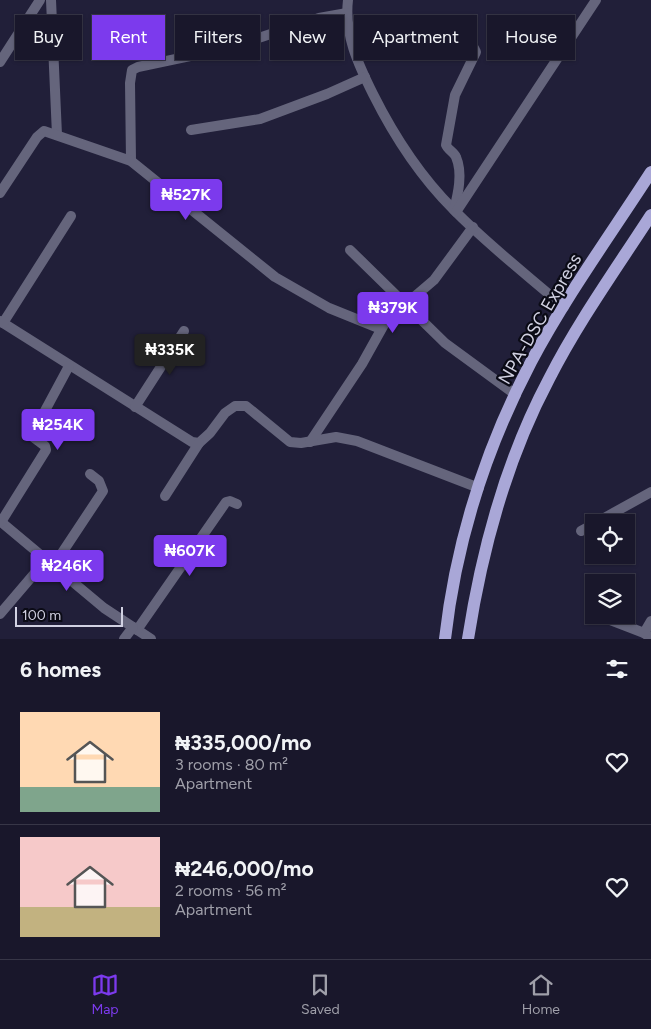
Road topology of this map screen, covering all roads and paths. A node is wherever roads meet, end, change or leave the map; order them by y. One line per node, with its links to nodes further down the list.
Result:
1 (40, 0): 7 (street)
2 (51, 0): 10 (street)
3 (348, 0): 5 (street)
4 (596, 0): 14 (street)
5 (347, 13): 8 (street); 11 (street)
6 (472, 60): 14 (street)
7 (0, 62)
8 (365, 78): 9 (street); 14 (street)
9 (191, 130)
10 (57, 135): 11 (street); 13 (street)
11 (130, 161): 22 (street)
12 (651, 172): 20 (main road, NPA-DSC Express)
13 (0, 194)
14 (455, 211): 17 (street)
15 (70, 216): 21 (street)
16 (649, 222): 47 (main road)
17 (473, 227): 19 (street); 20 (street)
18 (350, 250): 19 (street)
19 (404, 303): 22 (street); 25 (street)
20 (564, 307): 25 (main road, NPA-DSC Express)
21 (2, 322): 24 (street)
22 (381, 329): 27 (street)
23 (184, 331): 26 (street)
24 (69, 366): 26 (street); 35 (street)
25 (516, 395): 30 (main road, NPA-DSC Express)
26 (135, 407): 28 (street)
27 (310, 442): 28 (street); 30 (street)
28 (199, 443): 32 (street)
29 (90, 474): 38 (street)
30 (479, 488): 46 (main road, NPA-DSC Express)
31 (651, 492): 34 (street)
32 (165, 496)
33 (236, 504): 42 (street)
34 (611, 514)
35 (0, 522): 38 (street)
36 (585, 530): 37 (street)
37 (581, 532)
38 (50, 563): 39 (street); 42 (street)
39 (0, 614)
40 (651, 622): 43 (street)
41 (619, 624): 43 (street)
42 (135, 629): 44 (street); 45 (street)
43 (648, 636)
44 (124, 639)
45 (150, 639)
46 (445, 639)
47 (468, 639)

